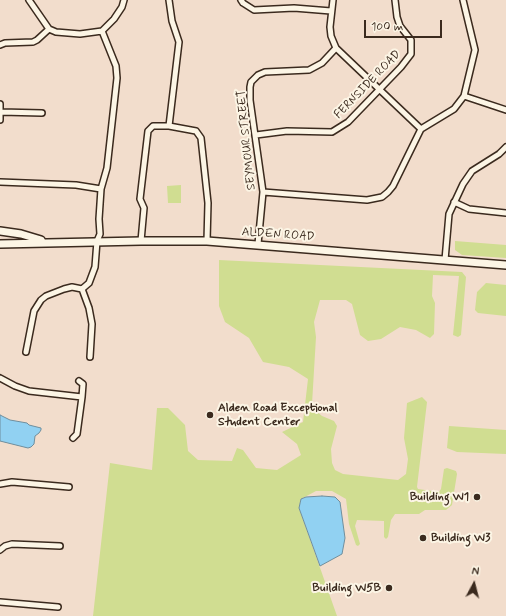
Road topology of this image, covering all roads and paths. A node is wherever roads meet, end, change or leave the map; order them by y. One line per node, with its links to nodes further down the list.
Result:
1 (29, 0): 9 (street)
2 (124, 0): 10 (street)
3 (169, 0): 20 (street)
4 (241, 0): 8 (street)
5 (333, 0): 8 (street)
6 (395, 0): 13 (street, FERNSIDE ROAD)
7 (463, 0): 14 (street)
8 (331, 11): 12 (street)
9 (50, 28): 10 (street); 11 (street)
10 (102, 31): 25 (street)
11 (0, 45)
12 (336, 48): 13 (street); 22 (street, SEYMOUR STREET)
13 (379, 88): 21 (street); 22 (street, FERNSIDE ROAD)
14 (464, 96): 16 (street); 21 (street)
15 (0, 104): 17 (street)
16 (506, 110)
17 (1, 112): 18 (street); 19 (street)
18 (42, 113)
19 (0, 120)
20 (169, 126): 31 (street); 32 (street)
21 (421, 129): 26 (street)
22 (256, 135): 26 (street, SEYMOUR STREET)
23 (506, 147): 27 (street)
24 (0, 182): 25 (street)
25 (101, 189): 30 (street)
26 (263, 192): 35 (street, SEYMOUR STREET)
27 (454, 202): 28 (street); 36 (street)
28 (506, 213)
29 (0, 232): 33 (street, ALDEN ROAD)
30 (97, 241): 31 (street, ALDEN ROAD); 33 (street, ALDEN ROAD); 38 (street)
31 (141, 241): 32 (street, ALDEN ROAD)
32 (207, 241): 35 (street, ALDEN ROAD)
33 (49, 242): 34 (street, ALDEN ROAD)
34 (0, 244)
35 (258, 244): 36 (street, ALDEN ROAD)
36 (446, 260): 37 (street, ALDEN ROAD)
37 (506, 265)
38 (82, 289): 39 (street); 40 (street)
39 (26, 352)
40 (90, 357)
41 (0, 378): 43 (street)
42 (79, 381): 43 (street)
43 (82, 397): 44 (street)
44 (73, 438)
45 (0, 484): 46 (street)
46 (69, 487)
47 (60, 546): 48 (street)
48 (0, 550)
49 (0, 602): 50 (street)
50 (58, 607)

